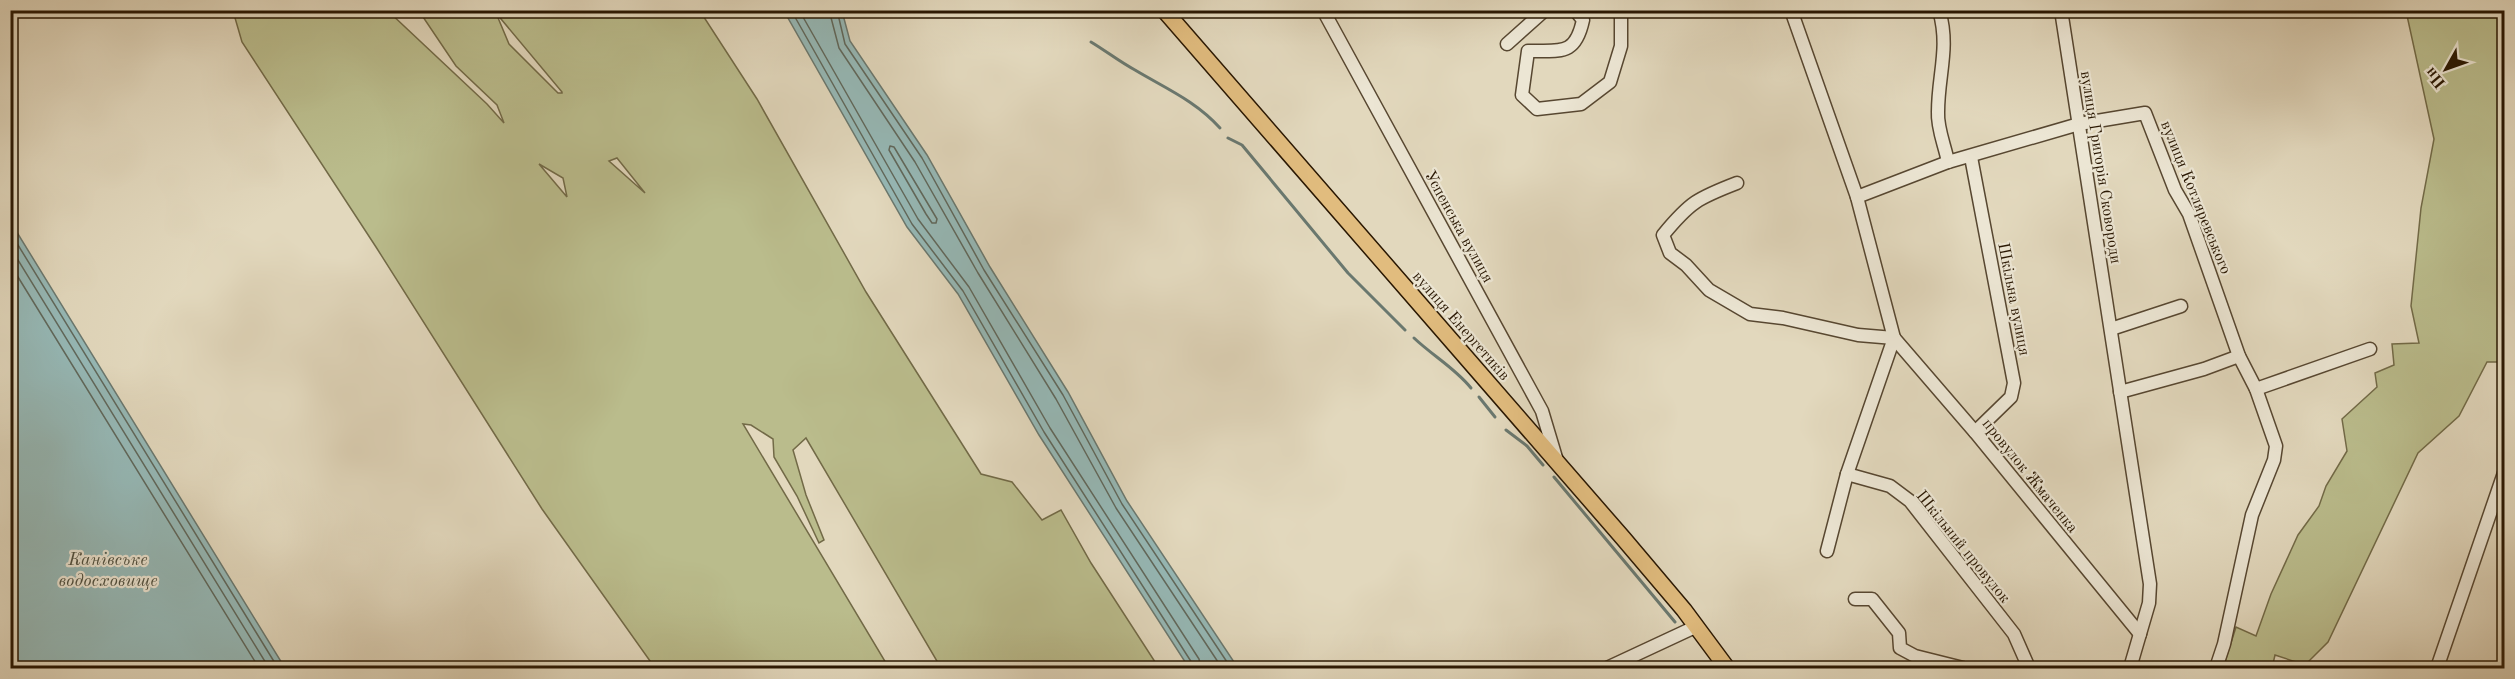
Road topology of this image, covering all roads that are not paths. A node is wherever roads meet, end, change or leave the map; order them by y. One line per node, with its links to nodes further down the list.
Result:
1 (1164, 10): 25 (main road, вулиця Енергетиків)
2 (1323, 10): 25 (street, Успенська вулиця)
3 (1545, 10): 9 (street)
4 (1575, 10): 11 (street)
5 (1621, 10): 11 (street)
6 (1791, 10): 16 (street)
7 (1939, 10): 14 (street)
8 (2061, 10): 12 (street, вулиця Григорія Сковороди)
9 (1527, 27): 10 (street); 11 (street)
10 (1507, 44)
11 (1528, 51)
12 (2079, 124): 13 (street); 18 (street, вулиця Григорія Сковороди); 21 (street, вулиця Котляревського)
13 (1971, 157): 14 (street); 24 (street, Шкільна вулиця)
14 (1948, 162): 16 (street)
15 (1737, 183): 19 (street)
16 (1857, 197): 19 (street)
17 (2181, 306): 18 (street)
18 (2110, 329): 23 (street, вулиця Григорія Сковороди)
19 (1894, 338): 24 (street, провулок Жмаченка); 27 (street)
20 (2370, 349): 22 (street)
21 (2239, 356): 22 (street, вулиця Котляревського); 23 (street)
22 (2256, 389): 37 (street, вулиця Котляревського)
23 (2120, 392): 31 (street, вулиця Григорія Сковороди)
24 (1975, 432): 31 (street, провулок Жмаченка)
25 (1557, 462): 30 (main road, вулиця Енергетиків)
26 (2505, 473): 38 (street)
27 (1847, 474): 28 (street); 35 (street, Шкільний провулок)
28 (1827, 551)
29 (1855, 599): 34 (street)
30 (1695, 627): 32 (street); 33 (main road, вулиця Енергетиків)
31 (2140, 634): 36 (street, вулиця Григорія Сковороди)
32 (1607, 669)
33 (1727, 669)
34 (1963, 669)
35 (2029, 669)
36 (2130, 669)
37 (2216, 669)
38 (2437, 669)

